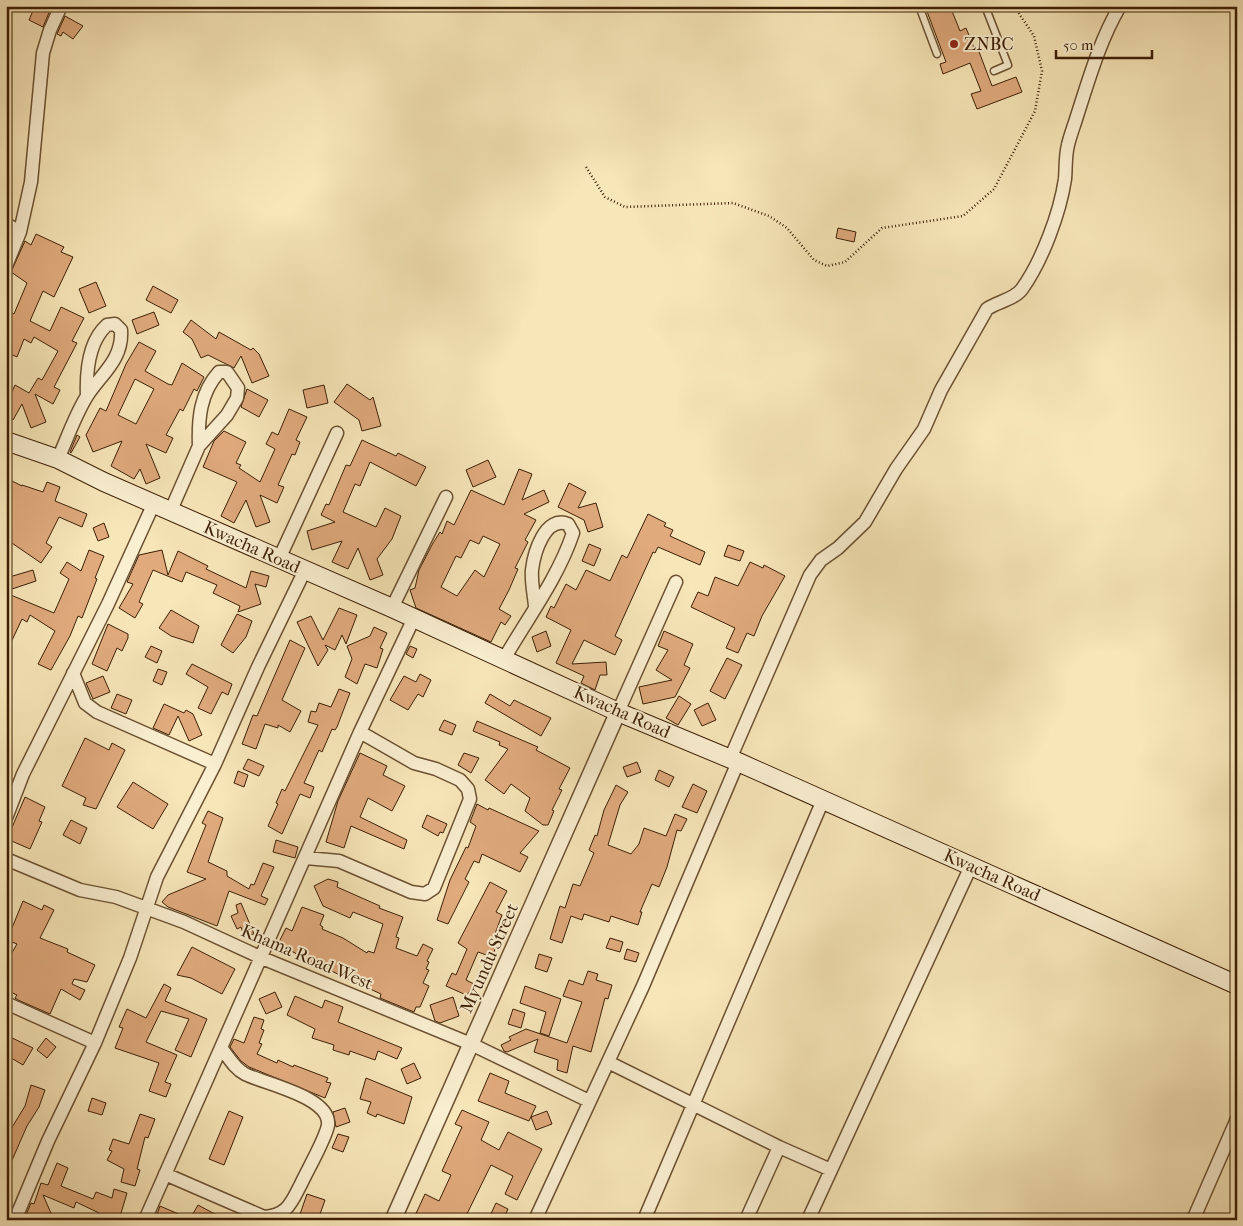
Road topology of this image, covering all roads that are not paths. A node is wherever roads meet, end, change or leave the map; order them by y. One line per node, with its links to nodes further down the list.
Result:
1 (61, 6): 8 (street)
2 (919, 6): 5 (lane)
3 (985, 6): 6 (lane)
4 (1120, 6): 28 (street)
5 (937, 54)
6 (994, 71)
7 (6, 224): 8 (street)
8 (20, 232): 9 (street)
9 (6, 266)
10 (87, 396): 10 (street); 14 (street)
11 (337, 433): 18 (street)
12 (6, 441): 14 (main road, Kwacha Road)
13 (199, 446): 13 (street); 17 (street)
14 (58, 459): 16 (main road, Kwacha Road)
15 (446, 497): 22 (street)
16 (154, 503): 17 (main road, Kwacha Road); 25 (street)
17 (171, 510): 18 (main road, Kwacha Road)
18 (279, 559): 19 (main road, Kwacha Road)
19 (305, 570): 22 (main road, Kwacha Road); 29 (street)
20 (676, 582): 26 (street)
21 (535, 606): 21 (street); 24 (street)
22 (392, 608): 23 (main road, Kwacha Road)
23 (414, 618): 24 (main road, Kwacha Road); 27 (street)
24 (504, 659): 26 (main road, Kwacha Road)
25 (73, 673): 29 (street); 31 (street)
26 (618, 712): 28 (main road, Kwacha Road); 40 (street, Myundu Street)
27 (360, 732): 32 (street); 32 (street)
28 (734, 761): 30 (main road, Kwacha Road); 42 (street)
29 (215, 764): 35 (street)
30 (823, 800): 34 (main road, Kwacha Road); 44 (street)
31 (6, 818)
32 (306, 858): 36 (street)
33 (6, 859): 35 (street, Khama Road West)
34 (972, 866): 37 (main road, Kwacha Road); 47 (street)
35 (145, 909): 36 (street, Khama Road West); 39 (street)
36 (262, 958): 40 (street, Khama Road West); 41 (street)
37 (1237, 986)
38 (6, 1003): 39 (street)
39 (95, 1043): 49 (street)
40 (471, 1044): 43 (street, Khama Road West); 51 (street, Myundu Street)
41 (222, 1049): 48 (street); 48 (street)
42 (608, 1062): 43 (street); 44 (street)
43 (589, 1101): 52 (street)
44 (692, 1103): 46 (street); 53 (street)
45 (1237, 1119): 56 (street)
46 (779, 1147): 47 (street); 54 (street)
47 (831, 1170): 55 (street)
48 (165, 1174): 50 (street)
49 (15, 1220)
50 (145, 1220)
51 (393, 1220)
52 (535, 1220)
53 (644, 1220)
54 (746, 1220)
55 (808, 1220)
56 (1193, 1220)

